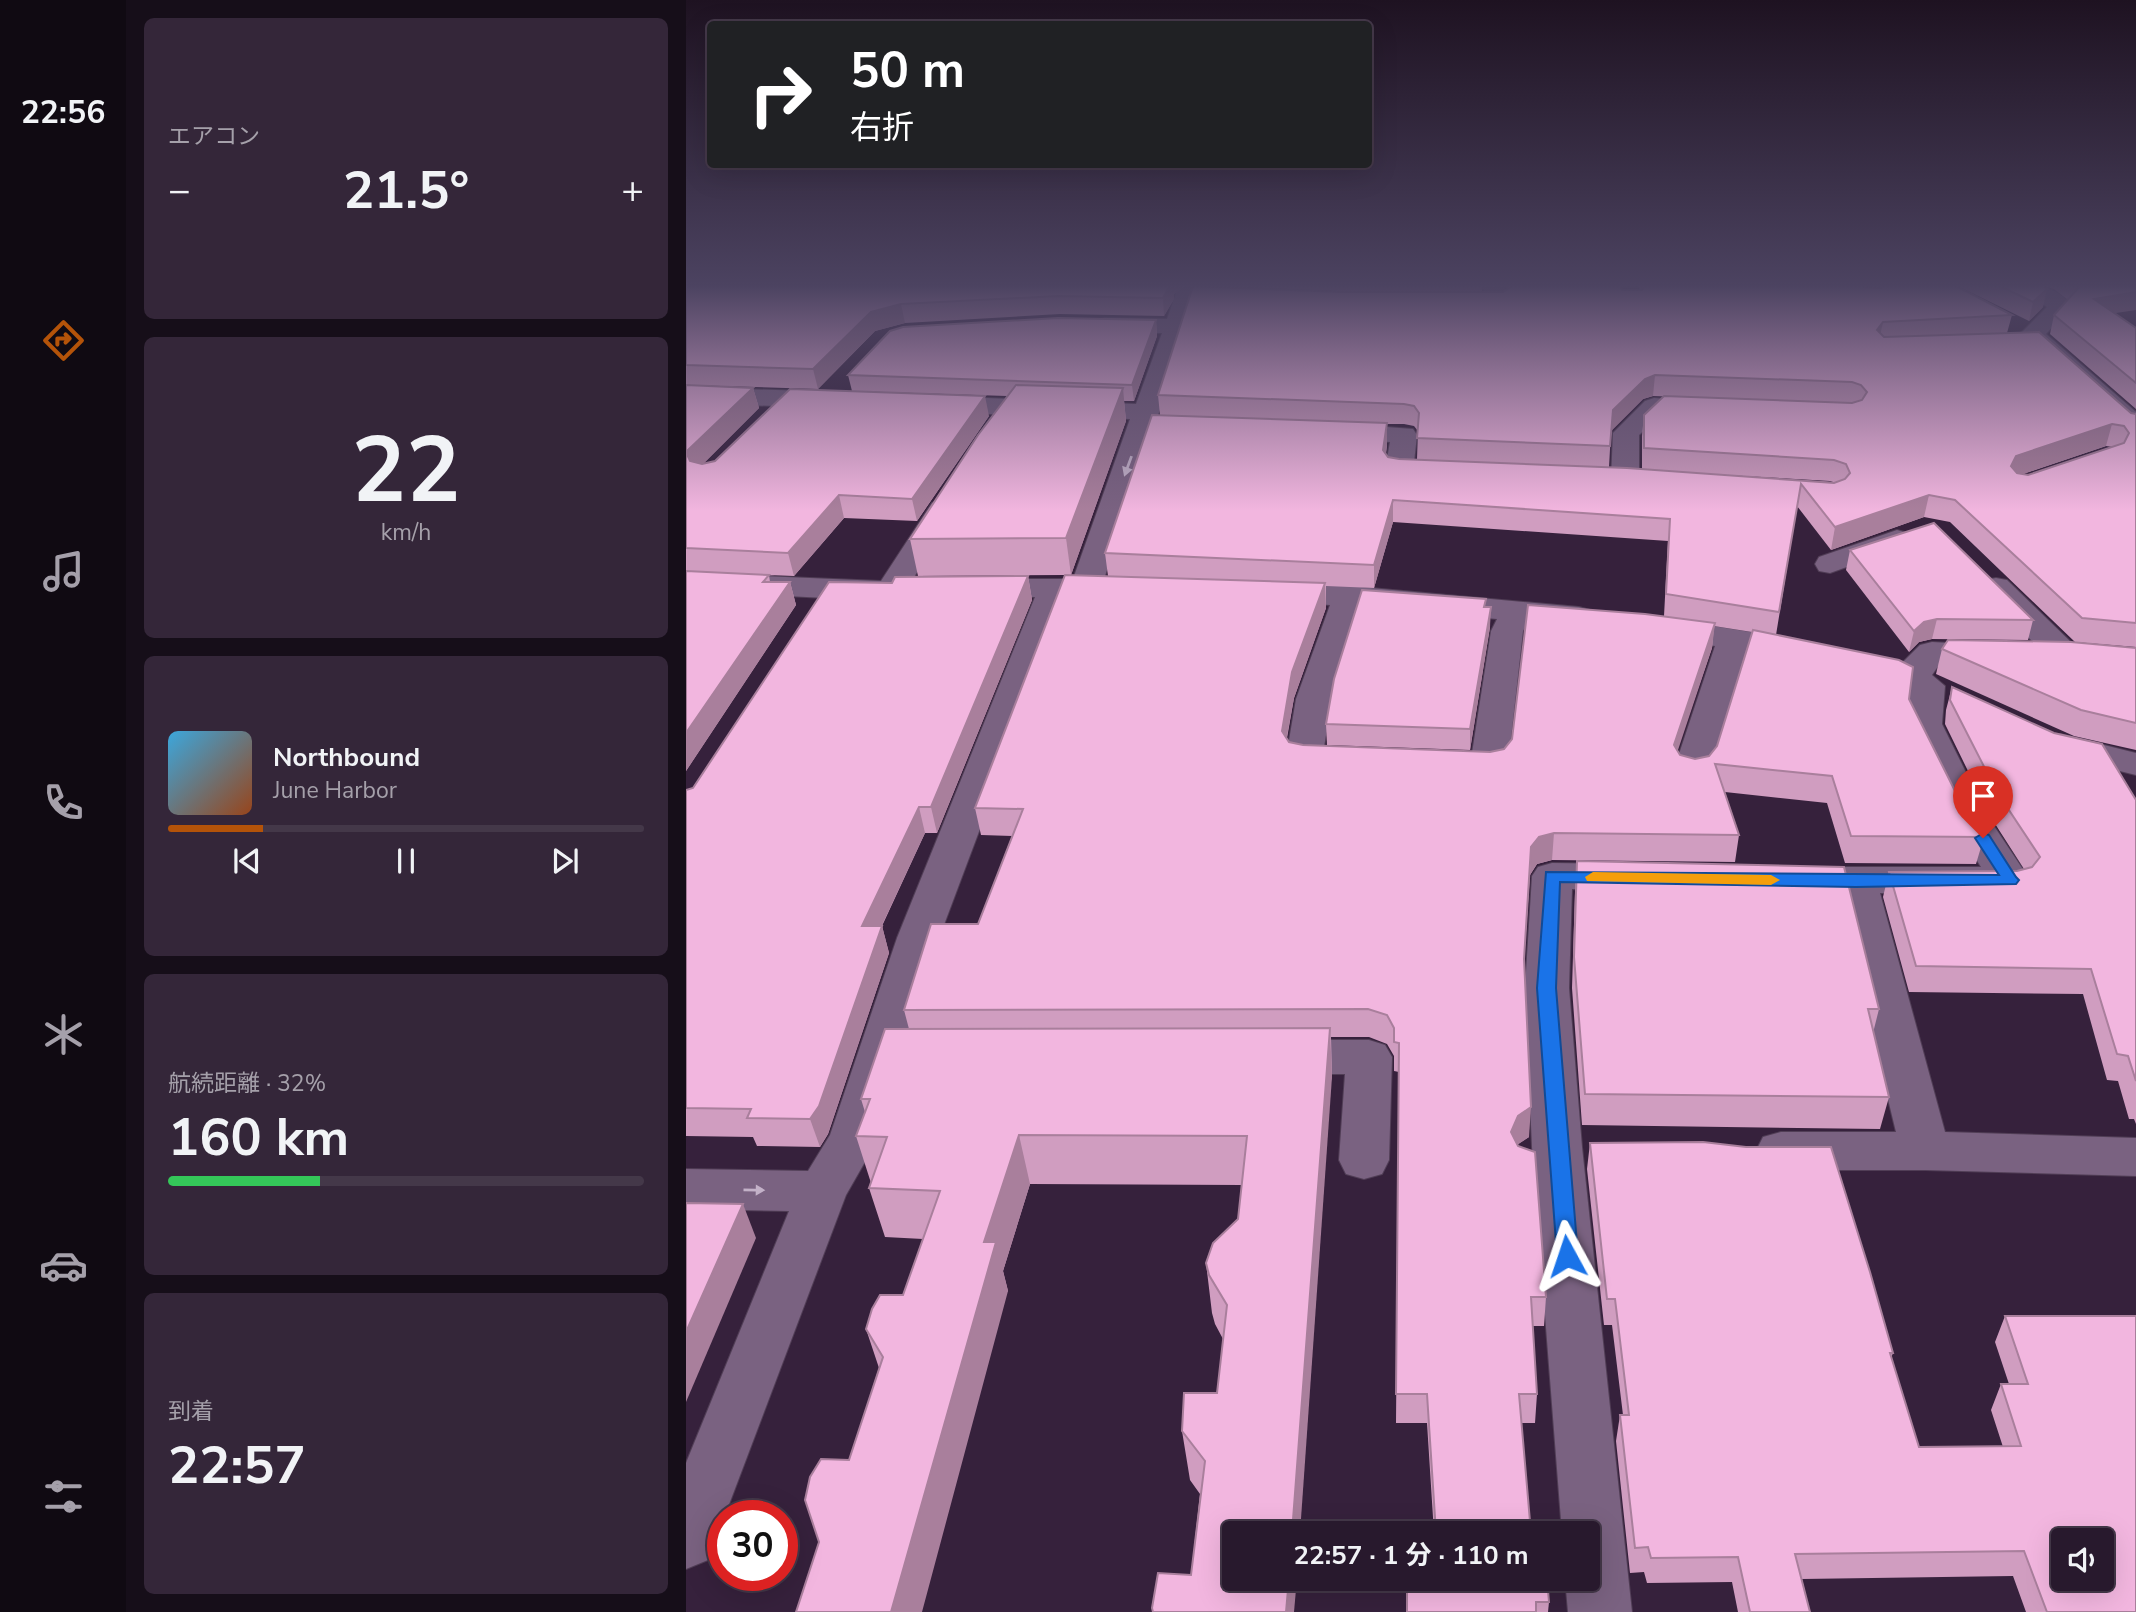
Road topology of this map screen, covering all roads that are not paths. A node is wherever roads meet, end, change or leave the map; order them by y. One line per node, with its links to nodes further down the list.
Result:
1 (1168, 360): 9 (street)
2 (2050, 360): 13 (street)
3 (850, 390): 5 (street)
4 (686, 394): 5 (street)
5 (788, 398): 10 (street)
6 (907, 403): 7 (street)
7 (1013, 407): 9 (street); 12 (street)
8 (1723, 408): 15 (street)
9 (1153, 421): 22 (street, one-way to 22)
10 (759, 427)
11 (1305, 430): 14 (street)
12 (991, 437)
13 (2133, 437)
14 (1466, 473)
15 (1652, 481)
16 (954, 489): 21 (street)
17 (1924, 529): 18 (street)
18 (1830, 564)
19 (1977, 569): 30 (street)
20 (686, 582): 23 (street)
21 (892, 588): 22 (street); 23 (street)
22 (1070, 588): 24 (street); 45 (street)
23 (826, 589): 28 (street)
24 (1137, 589)
25 (1242, 592): 26 (street)
26 (1349, 596): 27 (street); 32 (street)
27 (1518, 611): 29 (street); 33 (street)
28 (804, 624)
29 (1734, 639): 30 (street); 35 (street)
30 (1932, 688): 38 (street)
31 (2025, 730): 34 (street)
32 (1370, 760)
33 (1423, 762)
34 (2136, 764)
35 (1692, 772)
36 (1662, 878): 47 (street)
37 (1759, 880): 38 (street)
38 (1856, 881): 41 (street)
39 (1243, 1058): 43 (street)
40 (1741, 1151): 41 (street)
41 (1925, 1151): 42 (street)
42 (2136, 1157)
43 (1364, 1160)
44 (686, 1189): 45 (street, one-way to 45)
45 (822, 1191): 46 (street)
46 (686, 1539)
47 (1600, 1612)

